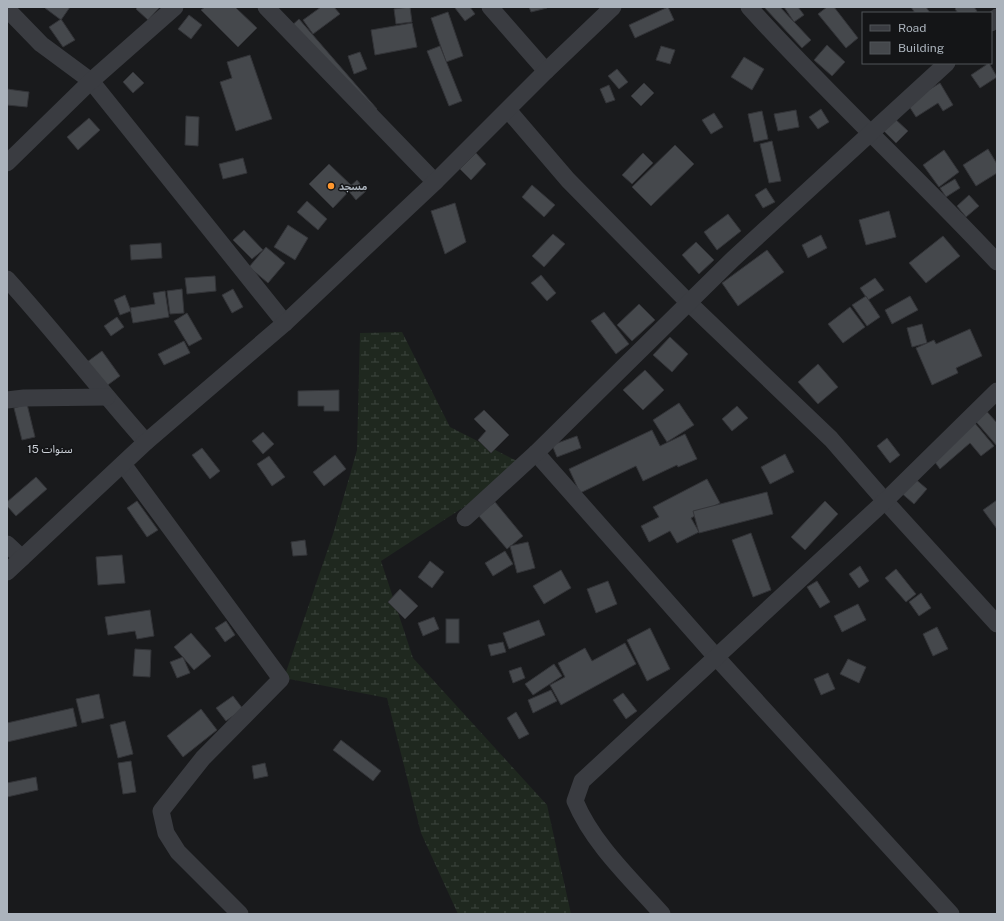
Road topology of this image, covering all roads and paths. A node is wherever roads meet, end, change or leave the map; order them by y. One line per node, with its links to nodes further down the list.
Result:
1 (175, 7): 9 (street)
2 (266, 7): 13 (street)
3 (490, 7): 8 (street)
4 (613, 7): 8 (street)
5 (749, 7): 11 (street)
6 (7, 9): 9 (street)
7 (946, 64): 11 (street)
8 (546, 71): 10 (street)
9 (91, 80): 12 (street); 17 (street)
10 (508, 110): 13 (street); 16 (street)
11 (871, 132): 14 (street); 16 (street)
12 (7, 163)
13 (435, 182): 17 (street)
14 (997, 262)
15 (7, 279): 19 (street)
16 (689, 303): 22 (street); 24 (street)
17 (285, 323): 21 (street)
18 (997, 390): 24 (street)
19 (107, 398): 20 (street); 21 (street)
20 (7, 400)
21 (146, 442): 23 (street)
22 (536, 453): 25 (street); 30 (street)
23 (123, 464): 27 (street); 31 (street)
24 (885, 501): 29 (street); 30 (street)
25 (465, 518)
26 (7, 544): 27 (street)
27 (22, 558): 28 (street)
28 (7, 572)
29 (997, 624)
30 (717, 658): 32 (street); 33 (street)
31 (240, 914)
32 (662, 914)
33 (951, 914)

